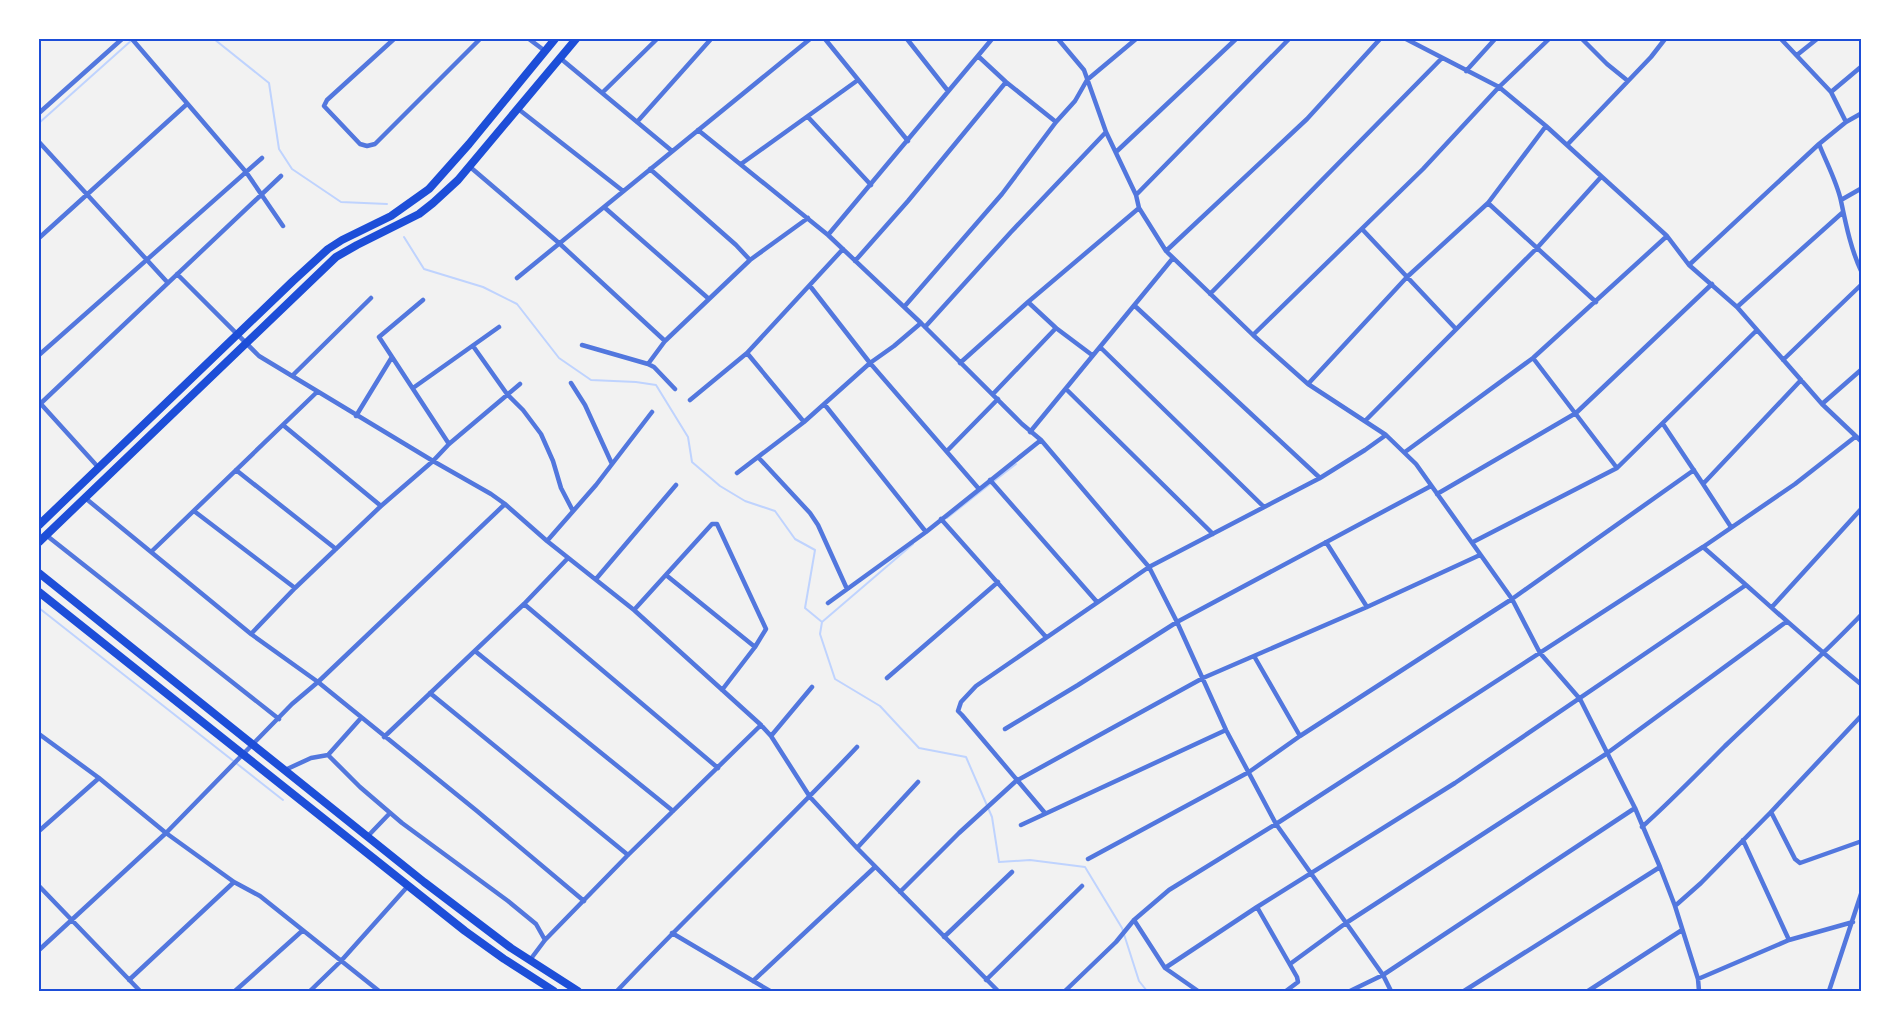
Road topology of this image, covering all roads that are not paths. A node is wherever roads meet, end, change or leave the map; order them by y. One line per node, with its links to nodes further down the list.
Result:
1 (122, 39): 44 (street)
2 (132, 39): 42 (street)
3 (394, 39): 4 (street)
4 (480, 39)
5 (529, 39): 27 (street)
6 (555, 39): 27 (main road)
7 (576, 39): 30 (main road)
8 (657, 39): 41 (street)
9 (703, 39): 26 (street)
10 (810, 39): 51 (street)
11 (825, 39): 34 (street)
12 (908, 39): 39 (street)
13 (992, 39): 29 (street)
14 (1058, 39): 35 (street)
15 (1236, 39): 58 (street)
16 (1289, 39): 71 (street)
17 (1380, 39): 86 (street)
18 (1408, 39): 31 (street)
19 (1495, 39): 33 (street)
20 (1549, 39): 38 (street)
21 (1582, 39): 36 (street)
22 (1665, 39): 36 (street)
23 (1781, 39): 28 (street)
24 (1818, 39): 28 (street)
25 (1132, 40): 35 (street)
26 (709, 41): 47 (street)
27 (545, 51): 115 (main road)
28 (1797, 55): 40 (street)
29 (978, 56): 37 (street); 39 (street)
30 (560, 58): 41 (street); 43 (main road)
31 (1442, 58): 33 (street); 101 (street)
32 (1862, 66): 40 (street)
33 (1466, 71): 38 (street)
34 (858, 80): 46 (street); 53 (street); 60 (street)
35 (1087, 80): 48 (street); 52 (street)
36 (1628, 81): 56 (street)
37 (1006, 82): 48 (street); 90 (street)
38 (1499, 87): 50 (street); 79 (street)
39 (948, 92): 53 (street)
40 (1831, 92): 49 (street)
41 (602, 93): 47 (street)
42 (187, 104): 63 (street); 69 (street)
43 (517, 108): 61 (main road); 68 (street)
44 (39, 113)
45 (1862, 113): 49 (street)
46 (807, 117): 60 (street); 66 (street)
47 (637, 122): 57 (street)
48 (1056, 122): 108 (street)
49 (1846, 122): 55 (street)
50 (1546, 126): 56 (street); 73 (street)
51 (698, 130): 57 (street); 60 (street)
52 (1106, 132): 58 (street); 110 (street)
53 (908, 141): 66 (street)
54 (39, 142): 69 (street)
55 (1820, 144): 72 (street); 92 (street)
56 (1567, 145): 65 (street)
57 (672, 151): 62 (street)
58 (1116, 152): 71 (street)
59 (262, 158): 63 (street)
60 (741, 164): 77 (street)
61 (469, 166): 83 (street); 118 (main road)
62 (650, 169): 68 (street); 89 (street)
63 (246, 172): 70 (street); 88 (street)
64 (281, 176): 70 (street)
65 (1601, 177): 81 (street); 84 (street)
66 (871, 185): 80 (street)
67 (1862, 188): 72 (street)
68 (623, 191): 74 (street)
69 (87, 194): 82 (street); 88 (street)
70 (261, 194): 78 (street); 94 (street)
71 (1136, 195): 75 (street)
72 (1841, 200): 76 (street)
73 (1488, 203): 84 (street); 95 (street)
74 (604, 207): 83 (street); 103 (street)
75 (1139, 208): 86 (street); 105 (street)
76 (1842, 213): 91 (street); 109 (street)
77 (808, 218): 80 (street); 89 (street)
78 (283, 226)
79 (1362, 229): 95 (street); 116 (street)
80 (828, 235): 85 (street)
81 (1667, 236): 92 (street); 106 (street)
82 (39, 238)
83 (559, 243): 96 (street); 117 (street)
84 (1537, 248): 106 (street); 113 (street)
85 (843, 249): 90 (street); 100 (street)
86 (1166, 251): 87 (street)
87 (1173, 258): 101 (street); 107 (street)
88 (146, 260): 97 (street); 123 (street)
89 (750, 260): 103 (street)
90 (855, 261): 108 (street)
91 (1859, 261): 93 (street)
92 (1689, 265): 98 (street)
93 (1862, 273)
94 (177, 274): 97 (street); 115 (street)
95 (1407, 277): 113 (street); 136 (street)
96 (516, 278)
97 (168, 283): 145 (street)
98 (1712, 284): 109 (street); 149 (street)
99 (1862, 284): 127 (street)
100 (810, 286): 122 (street); 128 (street)
101 (1210, 294): 116 (street)
102 (371, 298): 132 (street)
103 (709, 299): 117 (street)
104 (423, 300): 125 (street)
105 (1028, 302): 112 (street); 129 (street)
106 (1596, 302): 126 (street)
107 (1135, 306): 121 (street); 171 (street)
108 (904, 307): 110 (street)
109 (1737, 308): 114 (street)
110 (923, 325): 128 (street); 129 (street)
111 (499, 327): 120 (street)
112 (1056, 328): 124 (street); 142 (street)
113 (1456, 329): 151 (street)
114 (1757, 330): 127 (street); 153 (street)
115 (237, 335): 118 (street); 166 (main road)
116 (1253, 335): 136 (street)
117 (665, 341): 130 (street)
118 (245, 343): 132 (street); 178 (main road)
119 (582, 345): 130 (street)
120 (473, 346): 137 (street); 141 (street)
121 (1100, 346): 124 (street); 181 (street)
122 (747, 354): 144 (street); 152 (street)
123 (39, 355)
124 (1092, 355): 139 (street)
125 (392, 357): 137 (street); 150 (street)
126 (1533, 358): 149 (street); 162 (street)
127 (1783, 360): 133 (street)
128 (870, 363): 147 (street); 161 (street)
129 (960, 363): 142 (street)
130 (648, 364): 138 (street)
131 (1862, 369): 146 (street)
132 (292, 376): 140 (street)
133 (1801, 380): 146 (street); 173 (street)
134 (571, 383): 165 (street)
135 (520, 384): 141 (street)
136 (1308, 384): 151 (street)
137 (412, 388): 160 (street)
138 (675, 389)
139 (1066, 390): 155 (street); 189 (street)
140 (317, 392): 150 (street); 154 (street)
141 (507, 394): 160 (street); 184 (street)
142 (993, 394): 143 (street)
143 (998, 399): 155 (street); 161 (street)
144 (690, 400)
145 (40, 404): 166 (street)
146 (1822, 404): 157 (street)
147 (825, 405): 152 (street); 188 (street)
148 (652, 412): 165 (street)
149 (1576, 412): 167 (street); 177 (street)
150 (356, 416): 164 (street)
151 (1365, 421): 156 (street)
152 (804, 422): 163 (street)
153 (1663, 424): 167 (street); 169 (street)
154 (283, 425): 168 (street); 180 (street)
155 (1030, 432): 158 (street)
156 (1386, 435): 162 (street); 171 (street)
157 (1855, 437): 159 (street); 187 (street)
158 (1041, 440): 172 (street); 200 (street)
159 (1862, 442)
160 (448, 444): 164 (street)
161 (947, 451): 176 (street)
162 (1405, 452): 175 (street)
163 (758, 458): 170 (street); 207 (street)
164 (433, 461): 179 (street); 180 (street)
165 (612, 464): 184 (street)
166 (98, 467): 186 (main road)
167 (1617, 468): 194 (street)
168 (236, 470): 183 (street); 196 (street)
169 (1694, 470): 173 (street); 209 (street)
170 (737, 473)
171 (1320, 478): 181 (street)
172 (990, 480): 176 (street); 210 (street)
173 (1702, 484): 187 (street)
174 (676, 485): 203 (street)
175 (1431, 486): 177 (street); 193 (street)
176 (979, 489): 185 (street)
177 (1437, 494): 194 (street)
178 (84, 497): 190 (main road); 197 (street)
179 (505, 504): 191 (street); 228 (street)
180 (381, 506): 196 (street)
181 (1264, 507): 189 (street)
182 (1862, 508): 214 (street)
183 (194, 511): 197 (street); 206 (street)
184 (573, 511): 191 (street)
185 (941, 519): 188 (street); 204 (street)
186 (39, 525)
187 (1731, 526): 195 (street)
188 (926, 532): 207 (street)
189 (1213, 534): 200 (street)
190 (46, 535): 192 (main road); 236 (street)
191 (547, 541): 199 (street)
192 (39, 542)
193 (1326, 542): 213 (street); 217 (street)
194 (1473, 542): 198 (street)
195 (1703, 547): 205 (street); 223 (street)
196 (336, 549): 206 (street)
197 (151, 552): 219 (street)
198 (1480, 555): 209 (street); 213 (street)
199 (568, 558): 203 (street); 212 (street)
200 (1149, 567): 210 (street); 217 (street)
201 (39, 573): 246 (highway)
202 (666, 575): 215 (street); 221 (street); 221 (street)
203 (596, 579): 215 (street)
204 (998, 582): 220 (street); 226 (street)
205 (1746, 585): 214 (street); 233 (street)
206 (295, 588): 219 (street)
207 (847, 589): 211 (street)
208 (39, 592): 249 (highway)
209 (1512, 599): 223 (street); 242 (street)
210 (1097, 602): 220 (street)
211 (828, 603)
212 (525, 604): 222 (street); 251 (street)
213 (1367, 607): 225 (street)
214 (1772, 607): 218 (street)
215 (634, 610): 231 (street)
216 (1862, 614): 224 (street)
217 (1177, 622): 227 (street); 238 (street)
218 (1786, 622): 224 (street); 248 (street)
219 (251, 634): 228 (street)
220 (1046, 637): 255 (street)
221 (755, 647): 231 (street)
222 (475, 651): 232 (street); 259 (street)
223 (1540, 653): 233 (street); 263 (street)
224 (1824, 654): 229 (street); 265 (street)
225 (1254, 656): 227 (street); 242 (street)
226 (887, 678)
227 (1203, 678): 239 (street); 255 (street)
228 (318, 682): 235 (street); 236 (street)
229 (1862, 685)
230 (812, 687): 241 (street)
231 (722, 690): 237 (street)
232 (430, 693): 243 (street); 272 (street)
233 (1580, 699): 248 (street); 277 (street)
234 (1862, 715): 260 (street)
235 (361, 718): 243 (street); 250 (street)
236 (279, 719): 246 (street)
237 (761, 725): 241 (street); 251 (street)
238 (1005, 729)
239 (1226, 730): 253 (street); 262 (street)
240 (39, 734): 244 (street)
241 (771, 736): 257 (street)
242 (1300, 736): 253 (street)
243 (384, 737): 284 (street)
244 (45, 738): 245 (street); 254 (street)
245 (39, 744)
246 (254, 746): 249 (street); 252 (highway)
247 (857, 747): 257 (street)
248 (1606, 754): 258 (street); 290 (street)
249 (244, 755): 267 (street); 280 (highway)
250 (328, 755): 252 (street); 261 (street)
251 (718, 768): 259 (street)
252 (285, 770): 268 (highway)
253 (1249, 772): 263 (street); 273 (street)
254 (99, 778): 266 (street); 267 (street)
255 (1016, 781): 262 (street); 283 (street)
256 (918, 782): 271 (street)
257 (810, 797): 271 (street); 293 (street)
258 (1635, 808): 265 (street); 302 (street)
259 (674, 811): 272 (street)
260 (1771, 812): 269 (street); 270 (street)
261 (390, 813): 268 (street); 295 (street)
262 (1046, 813): 264 (street)
263 (1276, 824): 277 (street); 288 (street)
264 (1021, 825)
265 (1642, 827): 275 (street)
266 (39, 831)
267 (166, 833): 278 (street); 287 (street)
268 (367, 837): 298 (highway)
269 (1743, 840): 285 (street); 296 (street)
270 (1862, 841)
271 (857, 848): 274 (street)
272 (628, 855): 284 (street)
273 (1088, 859)
274 (875, 867): 283 (street); 306 (street)
275 (1660, 867): 285 (street); 321 (street)
276 (1012, 872): 294 (street)
277 (1310, 874): 286 (street); 290 (street)
278 (234, 882): 292 (street); 304 (street)
279 (39, 886): 287 (street)
280 (408, 886): 299 (street); 311 (highway)
281 (1082, 886): 305 (street)
282 (1862, 891): 289 (street)
283 (900, 892): 294 (street)
284 (584, 902): 295 (street)
285 (1675, 906): 291 (street)
286 (1257, 907): 300 (street); 301 (street)
287 (72, 920): 297 (street); 304 (street)
288 (1134, 921): 301 (street); 316 (street)
289 (1853, 922): 296 (street); 324 (street)
290 (1346, 923): 300 (street); 302 (street)
291 (1682, 930): 303 (street); 322 (street)
292 (302, 931): 299 (street); 308 (street)
293 (672, 933): 306 (street); 313 (street)
294 (944, 937): 305 (street)
295 (545, 940): 298 (street)
296 (1790, 940): 303 (street)
297 (39, 950)
298 (530, 960): 312 (highway)
299 (341, 961): 309 (street); 310 (street)
300 (1290, 964): 318 (street)
301 (1165, 968): 317 (street)
302 (1383, 975): 319 (street); 320 (street)
303 (1698, 979): 323 (street)
304 (129, 980): 307 (street)
305 (986, 980): 315 (street)
306 (753, 981): 314 (street)
307 (140, 991)
308 (236, 991)
309 (310, 991)
310 (379, 991)
311 (554, 991)
312 (578, 991)
313 (617, 991)
314 (770, 991)
315 (998, 991)
316 (1065, 991)
317 (1198, 991)
318 (1286, 991)
319 (1350, 991)
320 (1391, 991)
321 (1464, 991)
322 (1588, 991)
323 (1699, 991)
324 (1829, 991)

